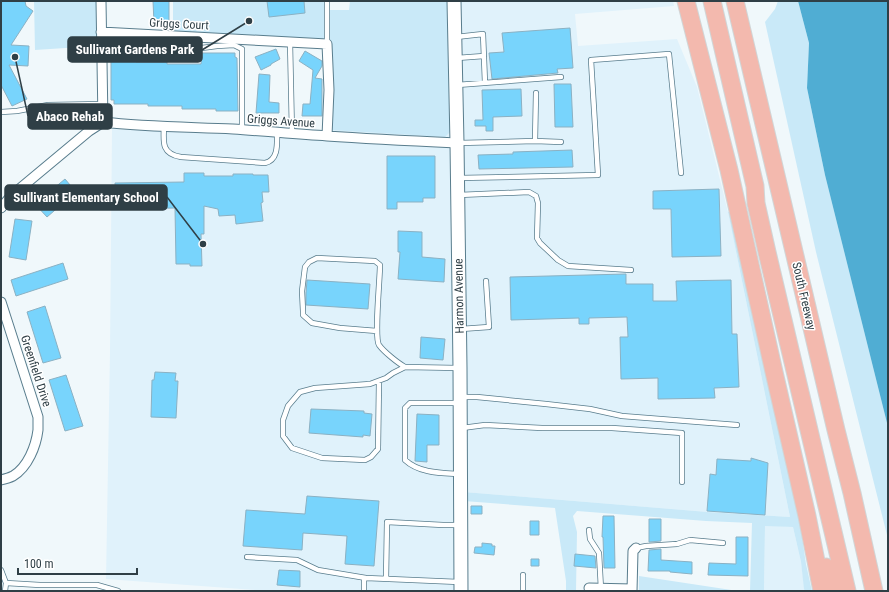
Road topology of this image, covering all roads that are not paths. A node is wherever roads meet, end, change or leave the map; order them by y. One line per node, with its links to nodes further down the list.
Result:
1 (101, 1): 9 (street)
2 (327, 1): 12 (lane)
3 (454, 1): 10 (main road, Harmon Avenue)
4 (686, 1): 51 (highway)
5 (700, 1): 35 (highway)
6 (712, 1): 35 (highway)
7 (735, 1): 16 (highway, South Freeway)
8 (740, 1): 16 (highway)
9 (101, 32): 11 (street, Griggs Court); 21 (street)
10 (455, 37): 14 (lane); 15 (main road, Harmon Avenue)
11 (290, 42): 12 (street, Griggs Court); 27 (lane)
12 (328, 44): 28 (street)
13 (150, 48): 25 (lane)
14 (484, 56): 15 (lane); 18 (lane)
15 (455, 59): 19 (main road, Harmon Avenue)
16 (753, 76): 56 (highway, South Freeway)
17 (561, 77): 18 (lane)
18 (485, 83): 19 (lane)
19 (456, 85): 31 (main road, Harmon Avenue)
20 (536, 93): 29 (lane)
21 (103, 104): 22 (lane); 23 (street)
22 (1, 112)
23 (103, 122): 24 (street, Griggs Avenue); 36 (street)
24 (164, 127): 25 (street, Griggs Avenue); 26 (lane)
25 (242, 130): 26 (street, Griggs Avenue)
26 (277, 132): 27 (street, Griggs Avenue)
27 (292, 133): 28 (street, Griggs Avenue)
28 (327, 136): 31 (street, Griggs Avenue)
29 (535, 141): 30 (lane); 31 (lane)
30 (561, 142)
31 (457, 143): 33 (main road, Harmon Avenue)
32 (681, 174): 33 (lane)
33 (457, 178): 34 (main road, Harmon Avenue)
34 (458, 195): 37 (lane); 40 (main road, Harmon Avenue)
35 (756, 203): 75 (highway)
36 (1, 208)
37 (631, 270)
38 (486, 281): 40 (lane)
39 (2, 307): 49 (street, Greenfield Drive)
40 (460, 329): 43 (main road, Harmon Avenue)
41 (377, 331): 41 (lane); 42 (lane)
42 (405, 367): 43 (lane); 44 (lane)
43 (460, 368): 45 (main road, Harmon Avenue)
44 (378, 381): 44 (lane)
45 (460, 400): 46 (lane); 47 (main road, Harmon Avenue); 48 (lane)
46 (737, 425)
47 (460, 428): 48 (main road, Harmon Avenue); 50 (lane)
48 (461, 474): 52 (main road, Harmon Avenue)
49 (1, 480)
50 (682, 482)
51 (807, 516): 73 (highway); 74 (highway)
52 (461, 525): 61 (lane); 64 (main road, Harmon Avenue)
53 (589, 530): 65 (lane)
54 (723, 543): 55 (lane)
55 (636, 548): 67 (street)
56 (865, 552): 76 (highway, South Freeway); 77 (highway)
57 (247, 557): 60 (lane)
58 (1, 570): 62 (lane)
59 (523, 575): 72 (lane)
60 (364, 578): 61 (lane); 71 (lane)
61 (386, 579): 64 (lane)
62 (6, 583): 63 (lane); 68 (lane)
63 (40, 585): 69 (lane); 70 (lane)
64 (461, 586)
65 (601, 589): 66 (street); 67 (street)
66 (588, 590)
67 (632, 590)
68 (5, 591)
69 (38, 591)
70 (118, 591)
71 (364, 591)
72 (523, 591)
73 (822, 591)
74 (834, 591)
75 (847, 591)
76 (874, 591)
77 (877, 591)

